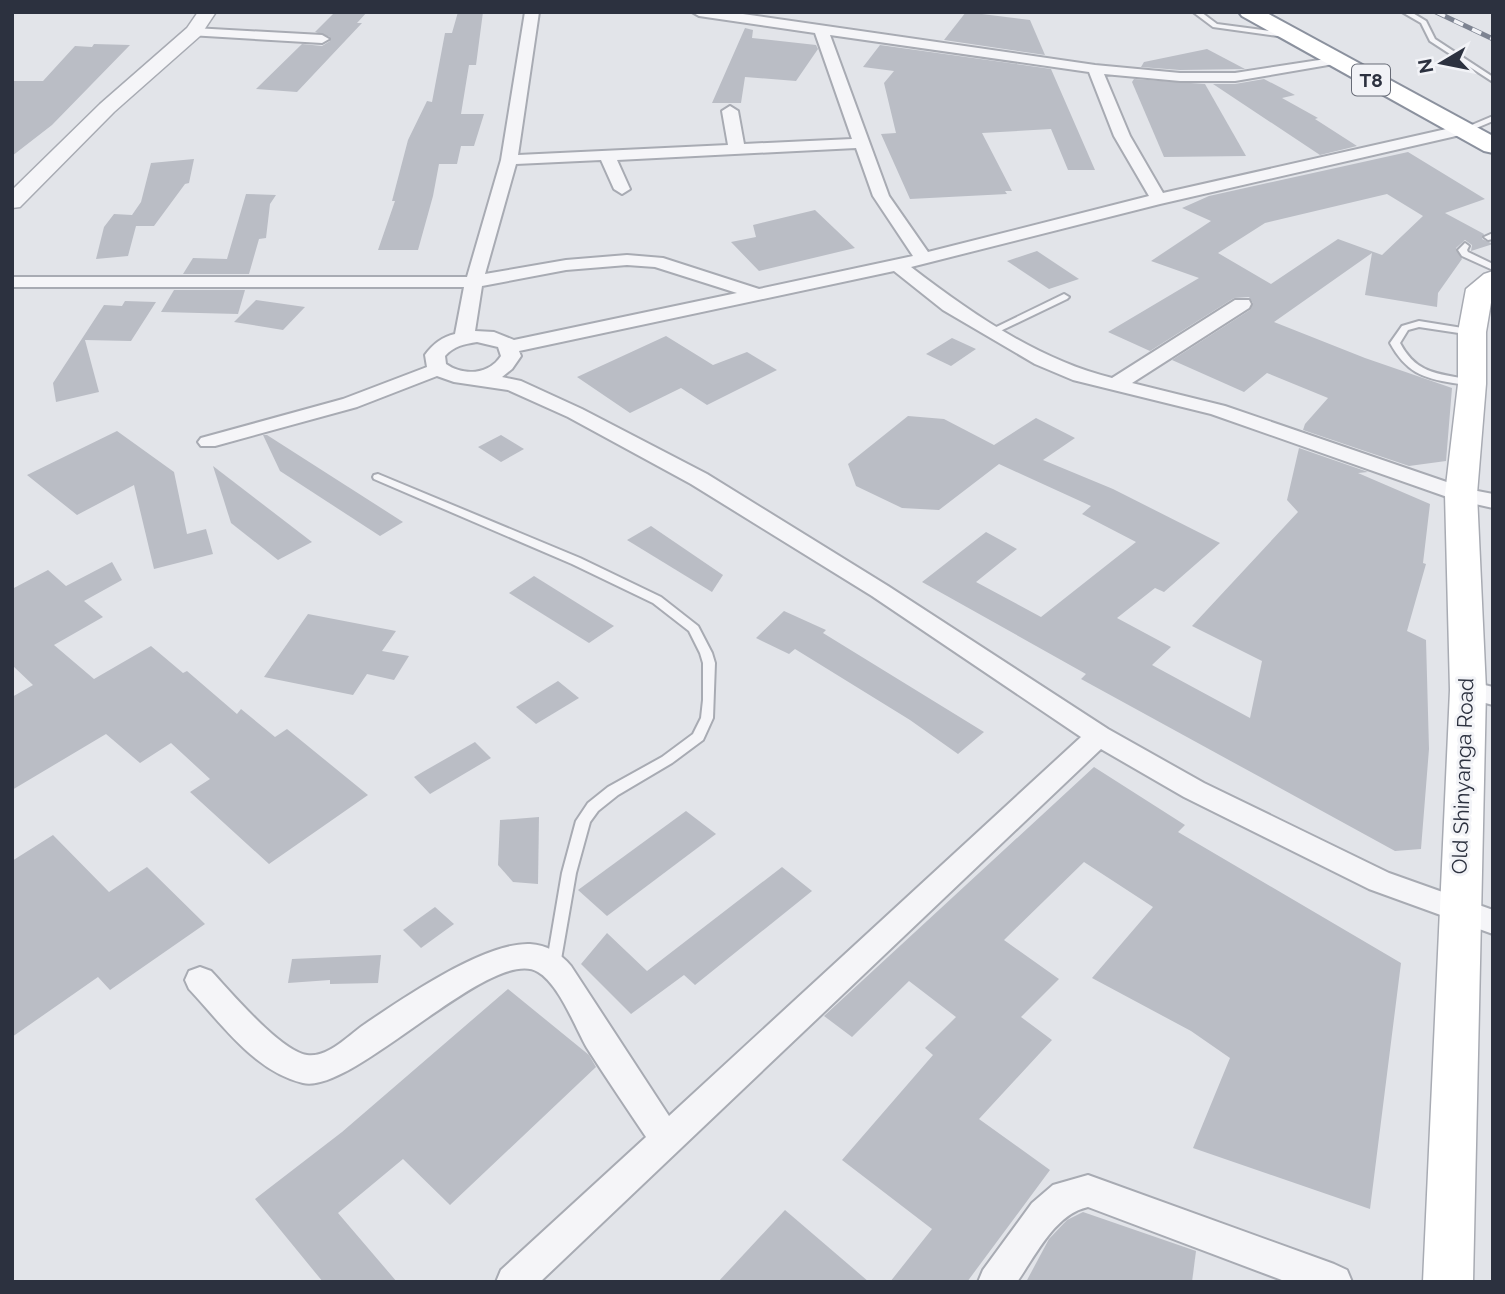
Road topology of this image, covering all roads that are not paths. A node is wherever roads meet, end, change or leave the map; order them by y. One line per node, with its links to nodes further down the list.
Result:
1 (207, 12): 8 (street)
2 (532, 12): 21 (street)
3 (699, 12): 7 (street)
4 (1196, 12): 9 (lane)
5 (1249, 12): 9 (highway, T8)
6 (1405, 12): 13 (lane)
7 (821, 30): 12 (street); 17 (street)
8 (194, 32): 10 (street); 24 (street)
9 (1293, 37): 11 (highway, T8)
10 (322, 39)
11 (1335, 60): 12 (street); 16 (highway, T8)
12 (1096, 69): 23 (street)
13 (1493, 80)
14 (730, 111): 19 (street)
15 (1493, 118): 16 (lane)
16 (1464, 130): 18 (highway, T8); 23 (street)
17 (862, 144): 19 (street); 26 (street)
18 (1493, 146)
19 (737, 150): 20 (street)
20 (607, 155): 21 (street); 22 (street)
21 (509, 160): 31 (street)
22 (622, 189)
23 (1159, 199): 26 (street)
24 (12, 202)
25 (1465, 246): 28 (lane)
26 (924, 258): 27 (street)
27 (897, 265): 32 (street); 35 (street)
28 (1493, 267)
29 (1493, 279): 36 (main road, Old Shinyanga Road)
30 (12, 282): 31 (street)
31 (474, 282): 32 (street); 37 (street)
32 (756, 293): 38 (street)
33 (1064, 297): 35 (lane)
34 (1242, 304): 42 (street)
35 (993, 331): 42 (street)
36 (1472, 332): 41 (main road, Old Shinyanga Road); 41 (lane)
37 (464, 337): 38 (street); 39 (street)
38 (509, 347): 40 (street)
39 (438, 369): 40 (street); 43 (street)
40 (477, 377): 47 (street)
41 (1472, 384): 45 (main road, Old Shinyanga Road)
42 (1115, 385): 45 (street)
43 (208, 442)
44 (378, 477): 49 (lane)
45 (1477, 497): 46 (main road, Old Shinyanga Road)
46 (1480, 693): 48 (main road, Old Shinyanga Road)
47 (1099, 736): 48 (street); 51 (street)
48 (1476, 917): 55 (main road, Old Shinyanga Road)
49 (554, 968): 50 (street); 51 (street)
50 (200, 980)
51 (667, 1141): 52 (street)
52 (514, 1282)
53 (996, 1282): 54 (street)
54 (1334, 1282)
55 (1448, 1282)

